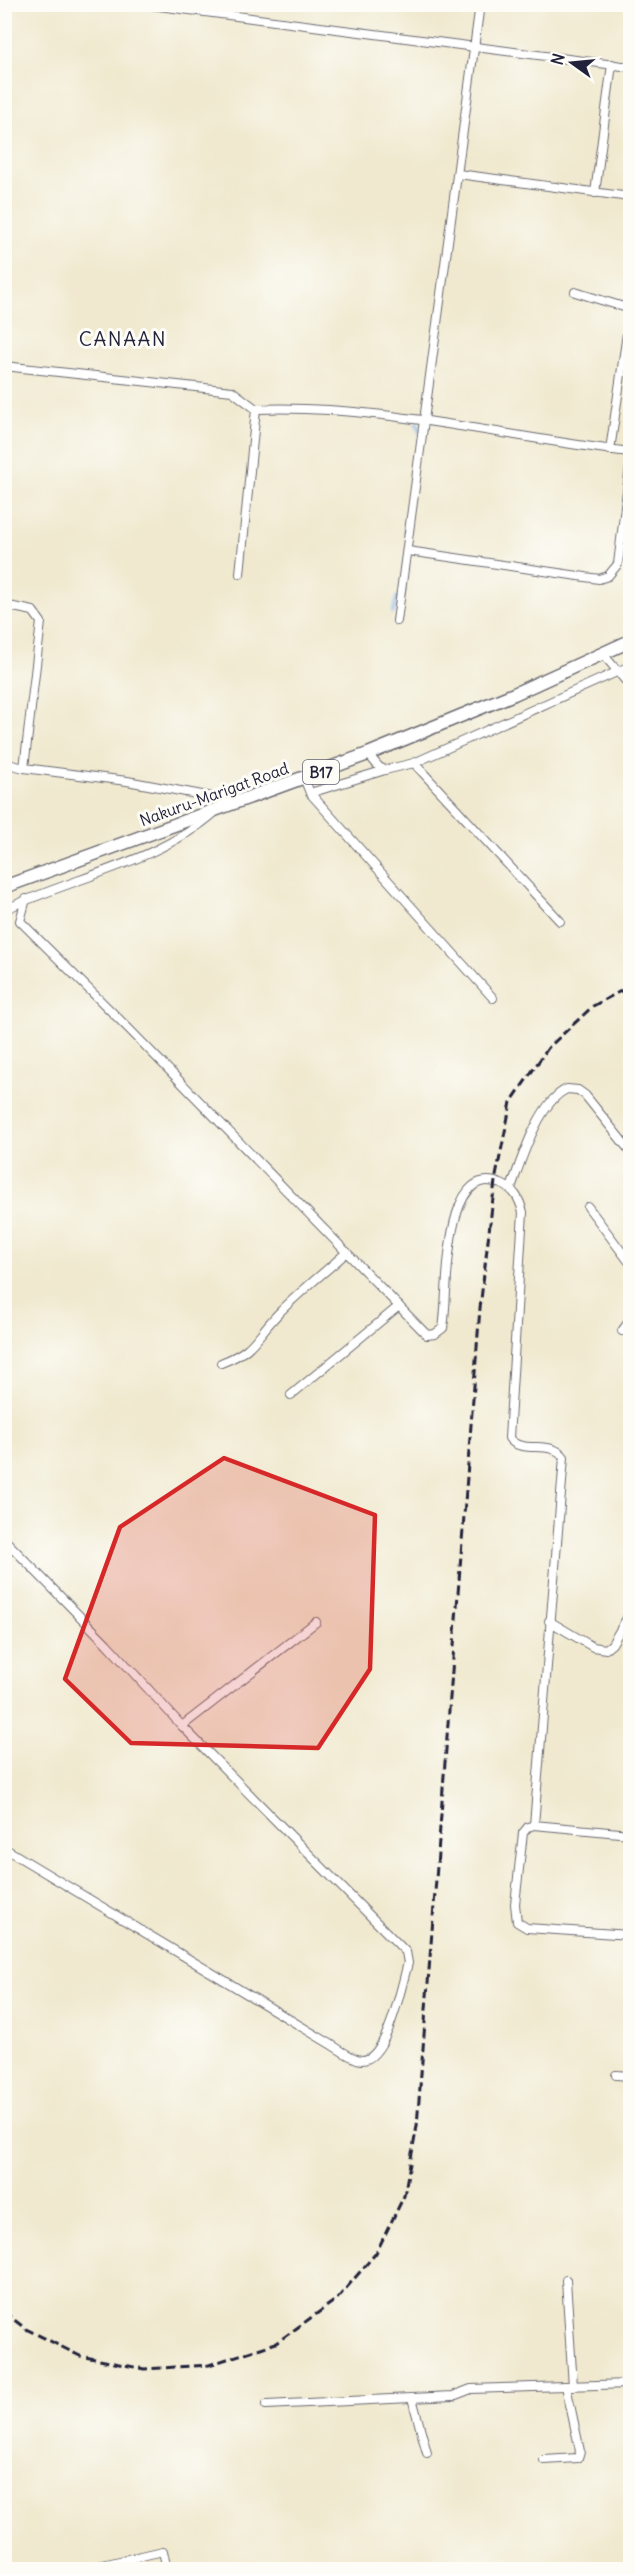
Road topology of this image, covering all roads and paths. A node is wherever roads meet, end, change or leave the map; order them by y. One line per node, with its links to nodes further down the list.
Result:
1 (143, 4): 3 (street)
2 (480, 4): 3 (street)
3 (474, 45): 4 (street); 6 (street)
4 (612, 64): 5 (street); 7 (street)
5 (630, 67)
6 (458, 174): 7 (street); 12 (street)
7 (595, 193): 8 (street)
8 (630, 197)
9 (575, 292): 13 (street)
10 (4, 366): 11 (street)
11 (256, 409): 12 (street); 17 (street)
12 (424, 422): 13 (street); 16 (street)
13 (610, 450): 14 (street)
14 (630, 452)
15 (630, 466): 16 (street)
16 (408, 552): 19 (street)
17 (240, 574)
18 (4, 605): 28 (street)
19 (398, 621)
20 (630, 641): 21 (main road, Nakuru-Marigat Road / B17)
21 (603, 654): 23 (street); 25 (main road, Nakuru-Marigat Road / B17)
22 (630, 666): 23 (street)
23 (617, 672): 24 (street); 27 (street)
24 (630, 686)
25 (368, 754): 29 (street); 30 (main road, Nakuru-Marigat Road / B17)
26 (4, 763): 28 (street)
27 (414, 763): 29 (street); 38 (street)
28 (24, 768): 32 (street)
29 (385, 770): 31 (street)
30 (304, 778): 31 (street); 32 (main road, Nakuru-Marigat Road / B17)
31 (310, 794): 39 (street)
32 (237, 802): 33 (main road, Nakuru-Marigat Road / B17)
33 (219, 808): 34 (main road, Nakuru-Marigat Road / B17); 35 (street)
34 (4, 887)
35 (26, 899): 36 (street); 37 (street)
36 (6, 910): 37 (street)
37 (20, 921): 43 (street)
38 (560, 921)
39 (493, 998)
40 (630, 1151): 41 (street)
41 (511, 1188): 45 (street); 52 (street)
42 (588, 1207): 44 (street)
43 (347, 1252): 45 (street); 48 (street)
44 (630, 1263)
45 (399, 1306): 49 (street)
46 (630, 1320): 47 (street)
47 (622, 1330)
48 (221, 1363)
49 (291, 1395)
50 (4, 1539): 54 (street)
51 (630, 1613): 52 (street)
52 (549, 1621): 55 (street)
53 (316, 1622): 54 (street)
54 (182, 1726): 57 (street)
55 (534, 1826): 56 (street); 58 (street)
56 (630, 1834)
57 (4, 1848)
58 (630, 1935)
59 (616, 2075): 60 (street)
60 (630, 2076)
61 (566, 2280): 63 (street)
62 (630, 2384): 63 (street)
63 (570, 2386): 64 (street); 67 (street)
64 (412, 2398): 65 (street); 66 (street)
65 (266, 2405)
66 (427, 2453)
67 (544, 2460)
68 (630, 2568): 71 (street)
69 (81, 2570): 70 (street)
70 (167, 2570)
71 (619, 2570)

